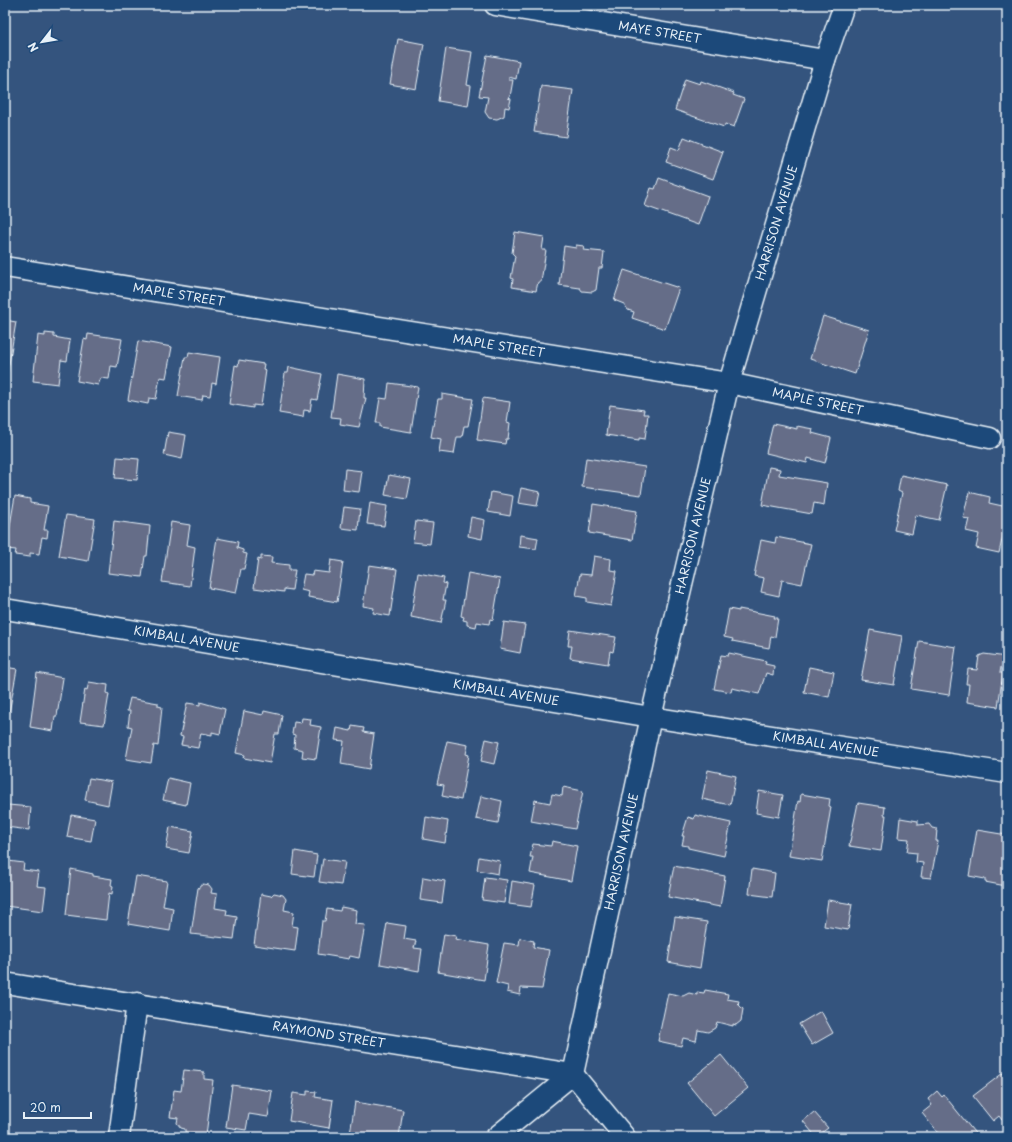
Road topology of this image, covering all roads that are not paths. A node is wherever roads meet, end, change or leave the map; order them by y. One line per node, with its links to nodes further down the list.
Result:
1 (495, 5): 3 (street, MAYE STREET)
2 (844, 5): 3 (street, HARRISON AVENUE)
3 (826, 60): 5 (street, HARRISON AVENUE)
4 (5, 267): 5 (street, MAPLE STREET)
5 (729, 383): 6 (street, MAPLE STREET); 8 (street, HARRISON AVENUE)
6 (990, 438)
7 (5, 609): 8 (street, KIMBALL AVENUE)
8 (651, 718): 9 (street, KIMBALL AVENUE); 12 (street, HARRISON AVENUE)
9 (1007, 773)
10 (5, 983): 11 (street, RAYMOND STREET)
11 (137, 1003): 12 (street, RAYMOND STREET); 13 (street)
12 (573, 1074): 14 (street); 15 (street)
13 (119, 1137)
14 (496, 1137)
15 (624, 1137)

